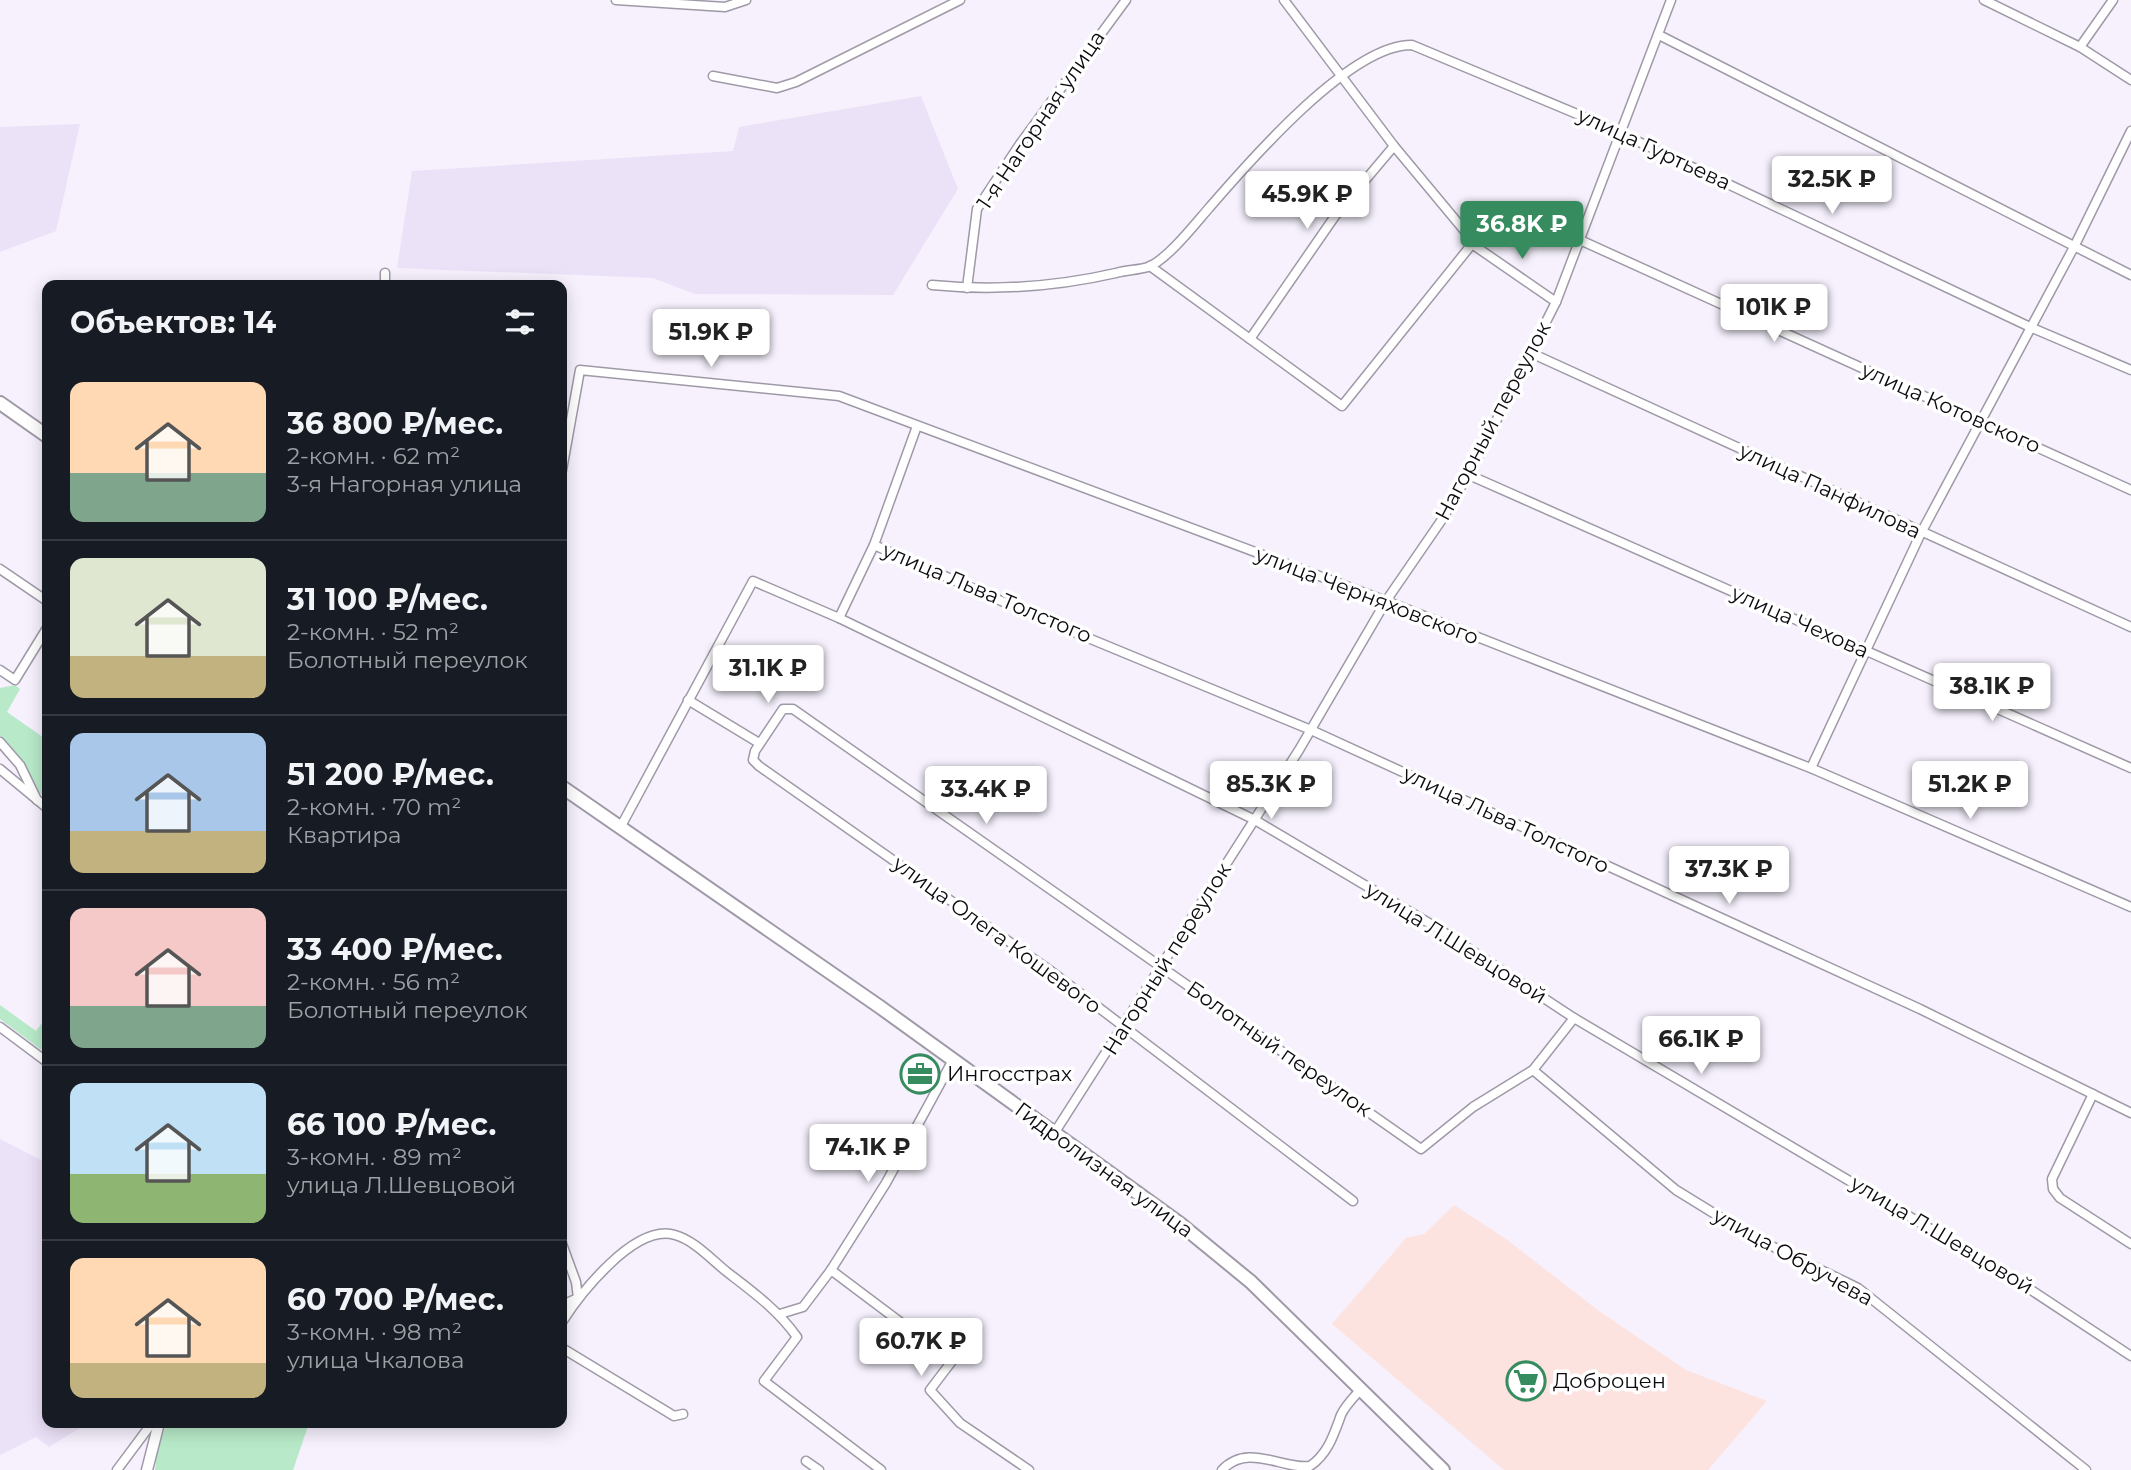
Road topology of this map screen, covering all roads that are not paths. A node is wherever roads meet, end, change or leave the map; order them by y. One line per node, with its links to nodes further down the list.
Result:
1 (616, 0): 2 (street)
2 (746, 0)
3 (960, 0): 11 (street)
4 (1126, 0): 25 (street, 1-я Нагорная улица)
5 (1284, 0): 12 (street)
6 (1671, 0): 9 (street, Нагорный переулок)
7 (1984, 0): 10 (street)
8 (2113, 0): 10 (street)
9 (1660, 35): 15 (street, Нагорный переулок); 19 (street)
10 (2080, 47): 13 (street)
11 (713, 76)
12 (1342, 78): 15 (street, улица Гуртьева); 16 (street); 20 (street)
13 (2131, 80)
14 (2131, 131): 19 (street)
15 (1620, 133): 17 (street, Нагорный переулок); 27 (street, улица Гуртьева)
16 (1394, 146): 18 (street); 28 (street)
17 (1580, 240): 26 (street, Нагорный переулок); 32 (street, улица Котовского)
18 (1472, 244): 26 (street); 28 (street)
19 (2074, 247): 22 (street); 27 (street)
20 (1150, 266): 25 (street); 28 (street)
21 (385, 273): 23 (street)
22 (2131, 275)
23 (385, 280)
24 (932, 285): 25 (street)
25 (967, 288)
26 (1556, 302): 29 (street, Нагорный переулок)
27 (2030, 327): 30 (street, улица Гуртьева); 32 (street)
28 (1250, 340)
29 (1531, 353): 36 (street, Нагорный переулок); 38 (street, улица Панфилова)
30 (2131, 370)
31 (0, 403): 34 (highway)
32 (1980, 421): 37 (street, улица Котовского); 38 (street)
33 (917, 426): 35 (street, улица Черняховского); 39 (street); 42 (street, улица Черняховского)
34 (42, 432)
35 (567, 442)
36 (1469, 475): 42 (street, Нагорный переулок); 46 (street, улица Чехова)
37 (2131, 490)
38 (1921, 533): 44 (street, улица Панфилова); 46 (street)
39 (874, 545): 43 (street); 49 (street, улица Льва Толстого)
40 (0, 569): 41 (street)
41 (42, 598)
42 (1386, 601): 49 (street, Нагорный переулок); 52 (street, улица Черняховского)
43 (839, 618): 48 (street, улица Л.Шевцовой); 58 (street, улица Л.Шевцовой)
44 (2131, 627)
45 (42, 636): 47 (street)
46 (1864, 650): 52 (street); 53 (street, улица Чехова)
47 (0, 670)
48 (688, 700): 51 (street); 59 (street)
49 (1311, 730): 58 (street, Нагорный переулок); 68 (street, улица Льва Толстого)
50 (0, 743): 56 (street)
51 (759, 743): 61 (street, Болотный переулок); 64 (street, улица Олега Кошевого)
52 (1811, 768): 60 (street, улица Черняховского)
53 (2131, 768)
54 (0, 769): 56 (street)
55 (567, 791): 59 (highway, Гидролизная улица)
56 (37, 800): 57 (street)
57 (42, 804)
58 (1255, 820): 61 (street, Нагорный переулок); 62 (street, улица Л.Шевцовой)
59 (620, 828): 66 (highway, Гидролизная улица)
60 (2131, 907)
61 (1162, 967): 64 (street, Нагорный переулок); 67 (street, Болотный переулок)
62 (1574, 1018): 67 (street); 80 (street, улица Л.Шевцовой)
63 (0, 1027): 65 (street)
64 (1124, 1027): 70 (street, Нагорный переулок); 71 (street, улица Олега Кошевого)
65 (42, 1058)
66 (953, 1060): 70 (highway, Гидролизная улица); 74 (street)
67 (1533, 1070): 93 (street, улица Обручева)
68 (2093, 1094): 69 (street, улица Льва Толстого); 72 (street)
69 (2131, 1113)
70 (1055, 1132): 81 (highway, Гидролизная улица)
71 (1353, 1201)
72 (2131, 1244)
73 (567, 1258): 75 (street)
74 (831, 1270): 78 (street); 90 (street)
75 (578, 1297): 76 (street); 77 (street); 78 (street)
76 (567, 1302)
77 (567, 1314)
78 (780, 1314): 89 (street)
79 (567, 1351): 82 (street)
80 (2131, 1356)
81 (1361, 1389): 91 (street); 92 (highway, Гидролизная улица)
82 (683, 1414)
83 (148, 1428): 86 (street)
84 (158, 1428): 87 (street)
85 (806, 1461): 88 (street)
86 (117, 1470)
87 (147, 1470)
88 (819, 1470)
89 (881, 1470)
90 (1029, 1470)
91 (1222, 1470)
92 (1443, 1470)
93 (2086, 1470)

